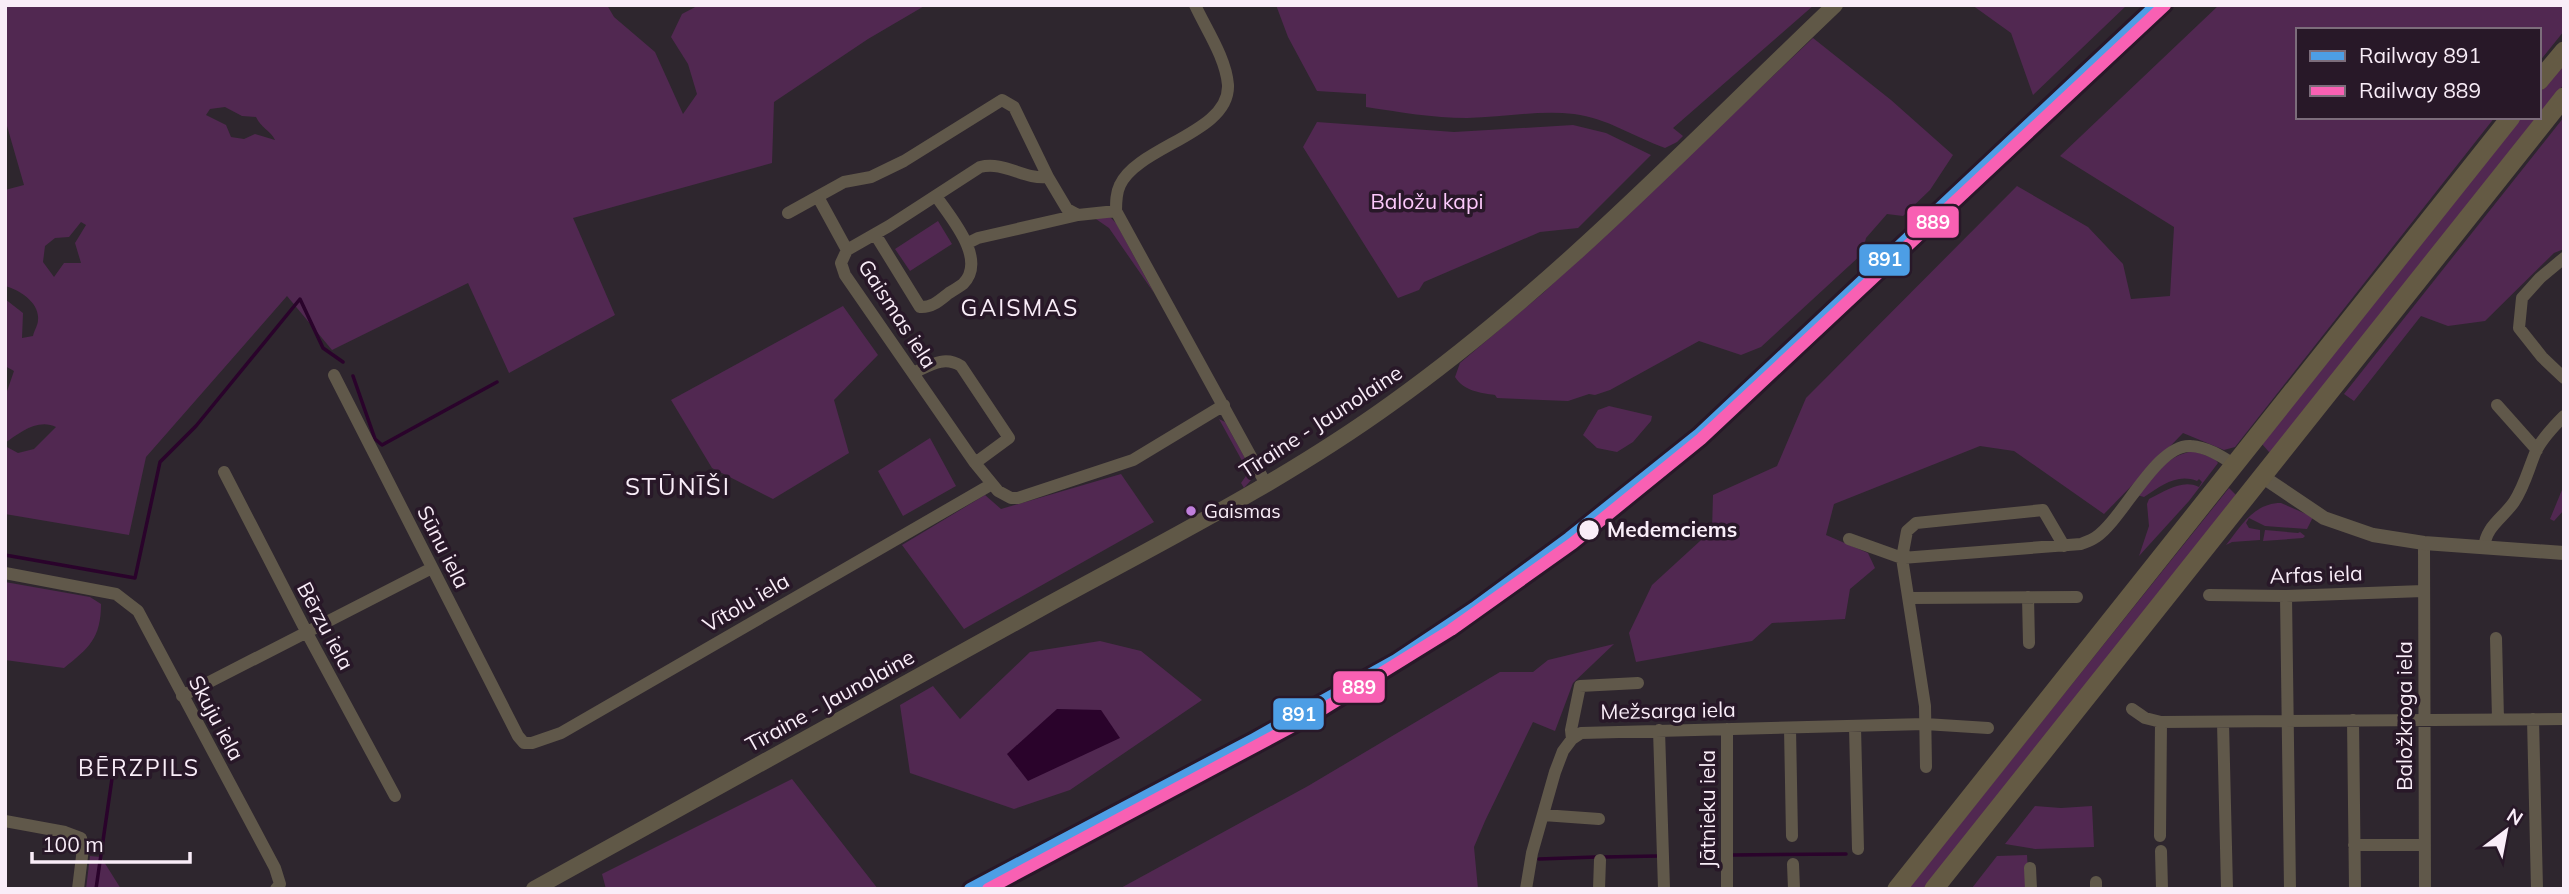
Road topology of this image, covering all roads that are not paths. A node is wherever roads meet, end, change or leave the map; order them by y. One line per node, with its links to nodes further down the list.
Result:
1 (1195, 5): 10 (street)
2 (1835, 5): 29 (main road, Tīraine - Jaunolaine)
3 (2564, 51): 4 (highway)
4 (2541, 80)
5 (2564, 97): 27 (highway)
6 (2509, 119): 25 (highway)
7 (1048, 177): 8 (street); 9 (street); 12 (street)
8 (936, 196): 13 (street); 14 (street)
9 (818, 197): 11 (street); 15 (street, Gaismas iela)
10 (1116, 211): 12 (street); 20 (street)
11 (788, 213)
12 (1079, 215): 14 (street)
13 (875, 234): 14 (street); 15 (street)
14 (968, 243)
15 (847, 250): 17 (street, Gaismas iela)
16 (2564, 258): 19 (street)
17 (913, 373): 24 (street, Gaismas iela); 24 (street)
18 (334, 375): 36 (street, Sūnu iela)
19 (2564, 378)
20 (1224, 405): 28 (street, Gaismas iela); 29 (street)
21 (2497, 405): 23 (street)
22 (2562, 420): 23 (street)
23 (2537, 450): 33 (street)
24 (975, 463): 28 (street, Gaismas iela)
25 (2235, 465): 32 (street); 88 (highway)
26 (224, 472): 44 (street, Bērzu iela)
27 (2263, 477): 31 (street); 89 (highway)
28 (992, 484): 64 (street, Vītolu iela)
29 (1266, 484): 82 (main road, Tīraine - Jaunolaine)
30 (1849, 539): 35 (street)
31 (2424, 543): 33 (street); 38 (street, Baložkroga iela)
32 (2064, 546): 35 (street); 35 (street)
33 (2484, 548): 34 (street)
34 (2564, 553)
35 (1902, 558): 41 (street)
36 (432, 568): 44 (street); 64 (street, Sūnu iela)
37 (5, 573): 48 (street, Skuju iela)
38 (2423, 591): 40 (street, Arfas iela); 50 (street, Baložkroga iela)
39 (2209, 595): 40 (street, Arfas iela)
40 (2286, 596): 55 (street)
41 (1910, 597): 42 (street); 58 (street)
42 (2028, 597): 43 (street); 46 (street)
43 (2077, 597)
44 (307, 634): 48 (street); 67 (street, Bērzu iela)
45 (2496, 638): 51 (street)
46 (2029, 643)
47 (1638, 683): 65 (street)
48 (182, 696): 81 (street, Skuju iela)
49 (2132, 709): 56 (street)
50 (2423, 719): 51 (street); 54 (street); 74 (street, Baložkroga iela)
51 (2498, 719): 52 (street)
52 (2533, 719): 53 (street); 96 (street)
53 (2564, 719)
54 (2353, 720): 55 (street); 73 (street)
55 (2288, 721): 57 (street); 93 (street)
56 (2161, 722): 57 (street); 72 (street)
57 (2223, 722): 92 (street)
58 (1925, 724): 59 (street, Mežsarga iela); 61 (street, Mežsarga iela); 66 (street)
59 (1855, 727): 60 (street, Mežsarga iela); 75 (street)
60 (1790, 728): 62 (street, Mežsarga iela); 71 (street)
61 (1988, 728)
62 (1727, 729): 63 (street, Mežsarga iela); 86 (street, Jātnieku iela)
63 (1659, 730): 65 (street, Mežsarga iela); 85 (street)
64 (518, 736)
65 (1572, 739): 68 (street)
66 (1926, 767)
67 (395, 796)
68 (1543, 815): 69 (street); 83 (street)
69 (1599, 819)
70 (5, 821): 80 (street)
71 (1792, 836)
72 (2160, 836)
73 (2354, 845): 74 (street); 94 (street)
74 (2425, 845): 95 (street, Baložkroga iela)
75 (1858, 849)
76 (2161, 851): 91 (street)
77 (1600, 860): 84 (street)
78 (1793, 864): 87 (street)
79 (2030, 868): 90 (street)
80 (78, 889)
81 (276, 889)
82 (534, 889)
83 (1525, 889)
84 (1600, 889)
85 (1664, 889)
86 (1727, 889)
87 (1794, 889)
88 (1897, 889)
89 (1934, 889)
90 (2031, 889)
91 (2162, 889)
92 (2227, 889)
93 (2290, 889)
94 (2355, 889)
95 (2425, 889)
96 (2537, 889)

